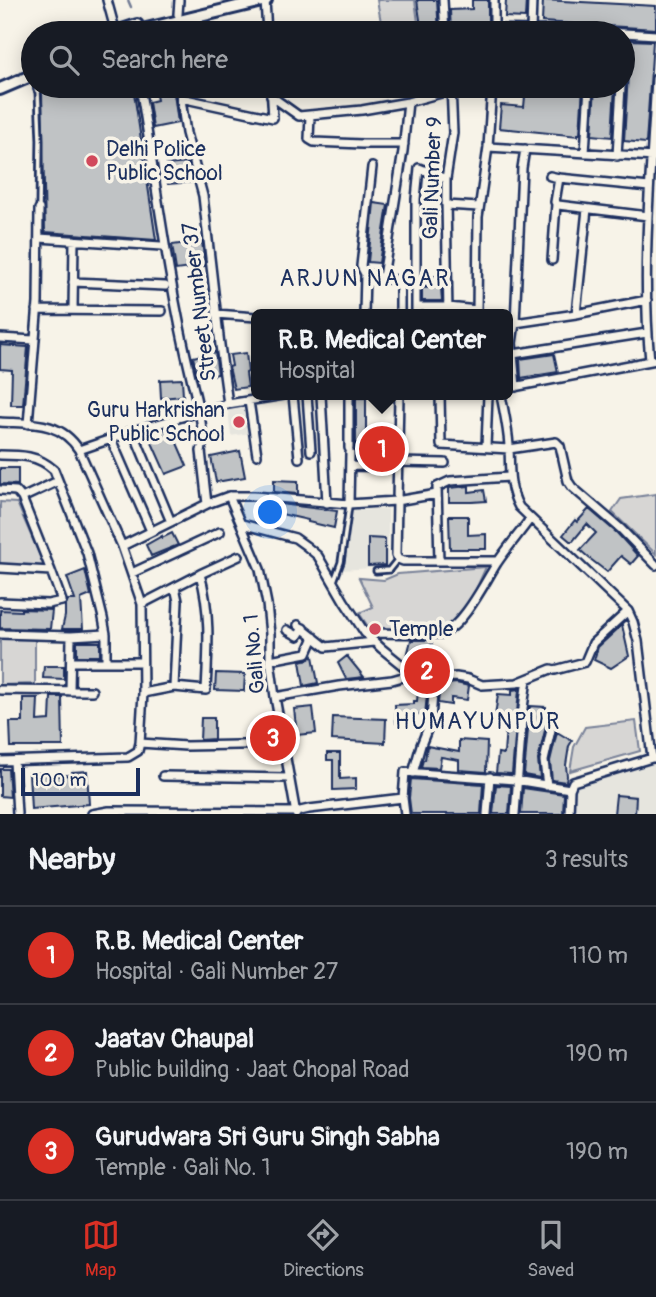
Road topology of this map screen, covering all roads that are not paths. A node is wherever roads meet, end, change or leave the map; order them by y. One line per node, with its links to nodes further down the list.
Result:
1 (107, 0): 9 (street)
2 (179, 0): 8 (street)
3 (242, 0): 8 (street)
4 (265, 0): 11 (street); 12 (street)
5 (443, 0): 13 (street)
6 (494, 0): 14 (street)
7 (532, 0): 15 (street)
8 (178, 15): 10 (street)
9 (112, 21)
10 (157, 21)
11 (179, 21)
12 (266, 21)
13 (444, 21)
14 (494, 21)
15 (531, 21)
16 (635, 34): 17 (street)
17 (656, 35)
18 (21, 73): 21 (street)
19 (656, 79): 40 (street)
20 (21, 80): 22 (street)
21 (0, 83)
22 (0, 89)
23 (38, 98): 49 (lane)
24 (142, 98): 94 (street)
25 (181, 98): 26 (street); 72 (street, Street Number 37)
26 (271, 98)
27 (274, 98): 34 (street)
28 (420, 98): 33 (street)
29 (451, 98): 43 (street, Gali Number 9)
30 (491, 98): 36 (street)
31 (588, 98): 38 (street)
32 (620, 98): 39 (street)
33 (408, 102): 34 (street); 35 (street)
34 (310, 115): 35 (street)
35 (404, 144): 57 (street)
36 (488, 147): 37 (street); 48 (street)
37 (525, 149): 38 (street); 75 (street)
38 (585, 153): 39 (street)
39 (617, 156): 40 (street)
40 (654, 157): 45 (street)
41 (372, 167): 56 (street)
42 (550, 176): 44 (street)
43 (446, 178): 47 (street, Gali Number 9); 59 (street)
44 (559, 178): 45 (street); 46 (street)
45 (649, 187): 51 (street)
46 (556, 204): 50 (street); 55 (street)
47 (446, 205): 48 (street); 60 (street, Gali Number 9)
48 (479, 207): 68 (street)
49 (39, 209): 52 (street)
50 (587, 209): 51 (street); 73 (street)
51 (648, 216): 63 (street)
52 (39, 238): 53 (street); 69 (street)
53 (74, 240): 54 (street); 61 (street)
54 (162, 246)
55 (552, 260)
56 (365, 274): 57 (street); 64 (street)
57 (383, 277): 58 (street)
58 (400, 281): 59 (street); 65 (street)
59 (416, 281): 60 (street); 66 (street)
60 (447, 281): 67 (street, Gali Number 9)
61 (73, 282): 62 (street); 70 (street)
62 (165, 286)
63 (647, 299): 73 (street); 77 (street)
64 (364, 309)
65 (400, 309)
66 (416, 309)
67 (448, 309)
68 (477, 309)
69 (37, 310): 70 (street); 79 (street)
70 (73, 310): 71 (street)
71 (162, 311)
72 (216, 314): 74 (street); 93 (street, Street Number 37)
73 (576, 314): 75 (street)
74 (251, 317)
75 (516, 323): 76 (street)
76 (513, 333)
77 (647, 333): 80 (street); 81 (street)
78 (0, 338): 79 (street)
79 (34, 340): 96 (street)
80 (513, 354)
81 (653, 361): 82 (street)
82 (513, 387)
83 (253, 400): 92 (street)
84 (293, 400): 105 (street)
85 (307, 400): 102 (street)
86 (321, 400): 116 (street)
87 (349, 400): 108 (street)
88 (400, 400): 107 (street)
89 (440, 400): 99 (street)
90 (488, 400): 99 (street)
91 (501, 400): 100 (street)
92 (249, 401): 93 (street); 104 (street)
93 (228, 404): 94 (street)
94 (199, 414): 97 (street); 117 (street)
95 (0, 422): 96 (street)
96 (28, 424): 101 (street)
97 (133, 431): 98 (street); 120 (street)
98 (111, 439): 101 (street); 122 (street)
99 (486, 447): 100 (street)
100 (509, 449): 109 (street); 129 (street)
101 (79, 450): 124 (street)
102 (311, 451)
103 (0, 455): 110 (street)
104 (257, 455)
105 (299, 458)
106 (445, 463): 107 (street)
107 (398, 465): 108 (street); 115 (street)
108 (350, 466): 118 (street)
109 (509, 477): 112 (street); 119 (street)
110 (58, 481): 114 (street); 143 (street)
111 (0, 490): 114 (street)
112 (437, 494): 115 (street); 127 (street)
113 (229, 496): 116 (street); 117 (street); 121 (street, Gali No. 1)
114 (22, 498): 131 (street)
115 (396, 501): 118 (street); 126 (street)
116 (327, 502): 118 (street)
117 (207, 504): 120 (street)
118 (349, 504): 135 (lane)
119 (530, 519): 128 (street); 139 (street)
120 (171, 522): 122 (street)
121 (242, 524): 135 (street); 147 (street, Gali No. 1)
122 (151, 531): 124 (street)
123 (220, 532): 133 (street)
124 (122, 546): 133 (street)
125 (239, 556): 134 (street)
126 (398, 559): 127 (street); 132 (lane)
127 (439, 561): 128 (street)
128 (498, 561): 141 (street)
129 (656, 565)
130 (0, 568): 131 (street)
131 (51, 571): 137 (street)
132 (376, 571)
133 (132, 573): 138 (street)
134 (200, 574): 136 (street); 154 (street)
135 (334, 583): 141 (street)
136 (175, 587): 138 (street); 154 (street)
137 (0, 602)
138 (142, 604): 150 (street)
139 (628, 611): 153 (street); 161 (street)
140 (287, 630): 145 (street)
141 (365, 633): 146 (street)
142 (0, 634): 144 (street)
143 (106, 634): 144 (street); 148 (street)
144 (71, 636): 149 (street)
145 (314, 637): 146 (street); 147 (street)
146 (374, 642): 151 (street)
147 (270, 660): 159 (street, Gali No. 1)
148 (106, 661): 149 (street); 150 (street)
149 (71, 662): 156 (street)
150 (142, 662): 158 (street)
151 (413, 674): 152 (street); 159 (street)
152 (434, 679): 153 (street); 168 (street)
153 (527, 679): 172 (street)
154 (174, 687): 158 (street)
155 (0, 690): 156 (street)
156 (70, 691): 157 (street)
157 (92, 691)
158 (143, 693): 163 (street)
159 (275, 697): 164 (street, Gali No. 1)
160 (656, 697): 161 (street)
161 (646, 700): 165 (street)
162 (551, 730): 173 (street)
163 (140, 743): 164 (street); 167 (street)
164 (283, 744): 171 (street, Gali No. 1)
165 (654, 758): 174 (street)
166 (0, 761): 167 (street)
167 (14, 761): 178 (street)
168 (413, 773): 170 (street); 175 (street)
169 (163, 776): 171 (street)
170 (490, 777): 172 (street); 176 (street)
171 (289, 778): 177 (street, Gali No. 1)
172 (517, 780): 173 (street); 181 (street)
173 (547, 786): 174 (street)
174 (570, 789): 182 (street)
175 (404, 799): 177 (street); 180 (street)
176 (486, 810)
177 (296, 813): 179 (street)
178 (17, 814)
179 (92, 814)
180 (405, 814)
181 (515, 814)
182 (569, 814)

